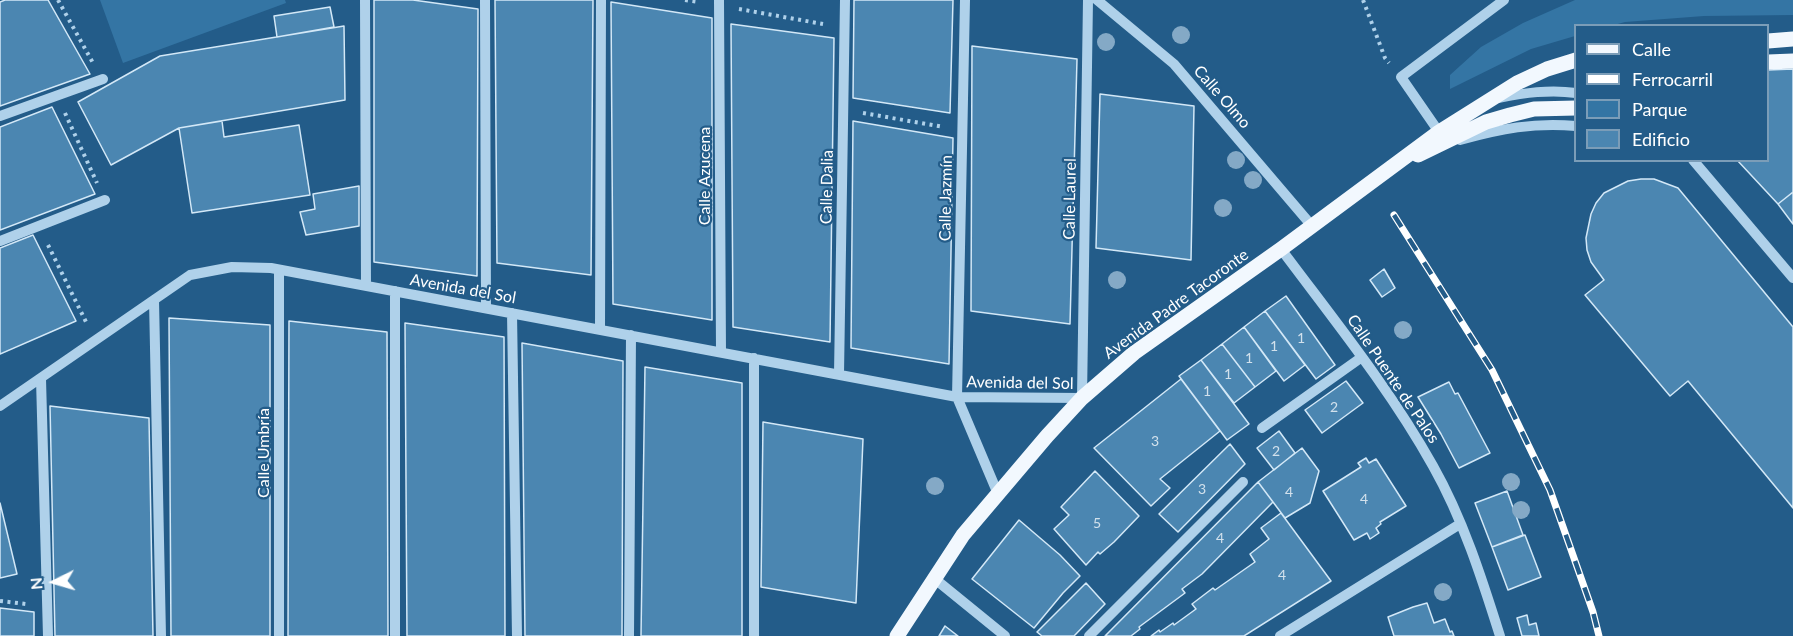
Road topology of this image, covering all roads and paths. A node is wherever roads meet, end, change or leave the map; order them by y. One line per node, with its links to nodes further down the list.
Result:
1 (58, 0): 20 (path)
2 (365, 0): 40 (street)
3 (485, 0): 43 (street)
4 (601, 0): 45 (street)
5 (685, 0): 12 (path)
6 (845, 0): 13 (street, Calle Dalia)
7 (965, 0): 28 (street, Calle Jazmín)
8 (1088, 0): 54 (street, Calle Laurel)
9 (1097, 0): 35 (street, Calle Olmo)
10 (1363, 0): 19 (path)
11 (1504, 0): 19 (street)
12 (719, 3): 13 (path); 48 (street, Calle Azucena)
13 (844, 28): 24 (street, Calle Dalia)
14 (1793, 39): 15 (main road)
15 (1769, 40)
16 (1574, 60): 25 (main road, Avenida Padre Tacoronte)
17 (1793, 61): 18 (main road)
18 (1769, 62)
19 (1401, 77): 29 (street)
20 (103, 79): 22 (street)
21 (1574, 93): 25 (street)
22 (57, 96): 26 (street); 33 (path)
23 (1574, 108): 30 (main road, Avenida Padre Tacoronte)
24 (843, 110): 28 (path); 51 (street, Calle Dalia)
25 (1469, 113): 29 (main road, Avenida Padre Tacoronte)
26 (0, 116)
27 (1574, 126): 30 (street)
28 (962, 130): 53 (street, Calle Jazmín)
29 (1439, 132): 32 (main road, Avenida Padre Tacoronte)
30 (1434, 148): 32 (main road, Avenida Padre Tacoronte)
31 (1696, 165): 39 (street)
32 (1391, 167): 35 (main road, Avenida Padre Tacoronte)
33 (105, 200): 34 (street)
34 (38, 226): 36 (street); 47 (path)
35 (1312, 226): 37 (main road, Avenida Padre Tacoronte)
36 (0, 241)
37 (1281, 249): 49 (street, Calle Puente de Palos); 54 (main road, Avenida Padre Tacoronte)
38 (279, 270): 40 (street, Avenida del Sol); 42 (street, Avenida del Sol); 63 (street, Calle Umbría)
39 (1793, 278)
40 (366, 286): 41 (street, Avenida del Sol)
41 (395, 291): 43 (street, Avenida del Sol); 64 (street)
42 (154, 300): 47 (street, Avenida del Sol); 62 (street)
43 (486, 308): 44 (street, Avenida del Sol)
44 (512, 313): 45 (street, Avenida del Sol); 65 (street)
45 (600, 329): 46 (street, Avenida del Sol)
46 (631, 335): 48 (street, Avenida del Sol); 66 (street)
47 (95, 341): 52 (street, Avenida del Sol)
48 (721, 351): 50 (street, Avenida del Sol)
49 (1362, 357): 56 (street); 59 (street, Calle Puente de Palos)
50 (754, 358): 51 (street, Avenida del Sol); 67 (street)
51 (839, 374): 53 (street, Avenida del Sol)
52 (41, 379): 55 (street, Avenida del Sol); 61 (street)
53 (957, 397): 54 (street, Avenida del Sol); 58 (street, Avenida del Sol)
54 (1082, 398): 58 (main road, Avenida Padre Tacoronte)
55 (0, 406)
56 (1262, 428)
57 (1243, 482): 70 (street)
58 (998, 494): 60 (main road, Avenida Padre Tacoronte)
59 (1460, 524): 71 (street); 72 (street, Calle Puente de Palos)
60 (934, 579): 68 (main road, Avenida Padre Tacoronte); 69 (street)
61 (48, 636)
62 (161, 636)
63 (279, 636)
64 (395, 636)
65 (517, 636)
66 (629, 636)
67 (754, 636)
68 (897, 636)
69 (1005, 636)
70 (1089, 636)
71 (1280, 636)
72 (1500, 636)

